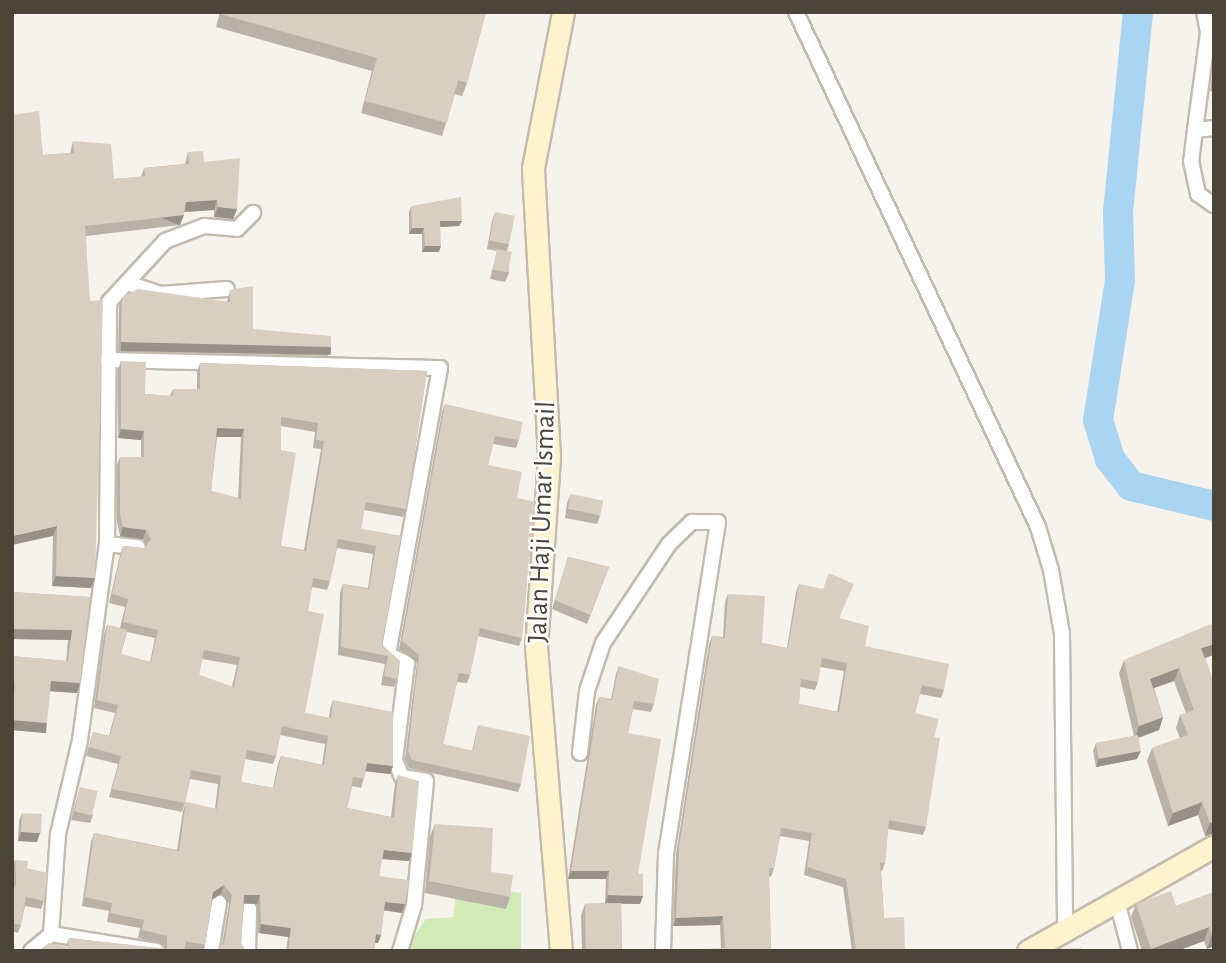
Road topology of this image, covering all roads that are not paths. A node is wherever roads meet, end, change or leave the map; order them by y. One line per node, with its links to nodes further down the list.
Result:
1 (563, 12): 27 (main road, Jalan Haji Umar Ismail)
2 (796, 12): 20 (street)
3 (1204, 12): 5 (street)
4 (1214, 128): 5 (street)
5 (1195, 130): 6 (street)
6 (1214, 205)
7 (253, 213): 8 (street)
8 (127, 283): 9 (street); 10 (street)
9 (228, 289)
10 (108, 360): 11 (street); 26 (street)
11 (107, 544): 12 (street); 14 (street)
12 (138, 547)
13 (76, 597): 14 (street)
14 (100, 598): 21 (street)
15 (580, 753): 28 (street)
16 (1214, 846): 17 (main road)
17 (1117, 901): 20 (main road); 30 (street)
18 (219, 903): 24 (street)
19 (250, 909): 25 (street)
20 (1065, 930): 29 (main road)
21 (51, 934): 22 (street); 23 (street)
22 (31, 951)
23 (157, 951)
24 (211, 951)
25 (248, 951)
26 (400, 951)
27 (561, 951)
28 (663, 951)
29 (1028, 951)
30 (1130, 951)

